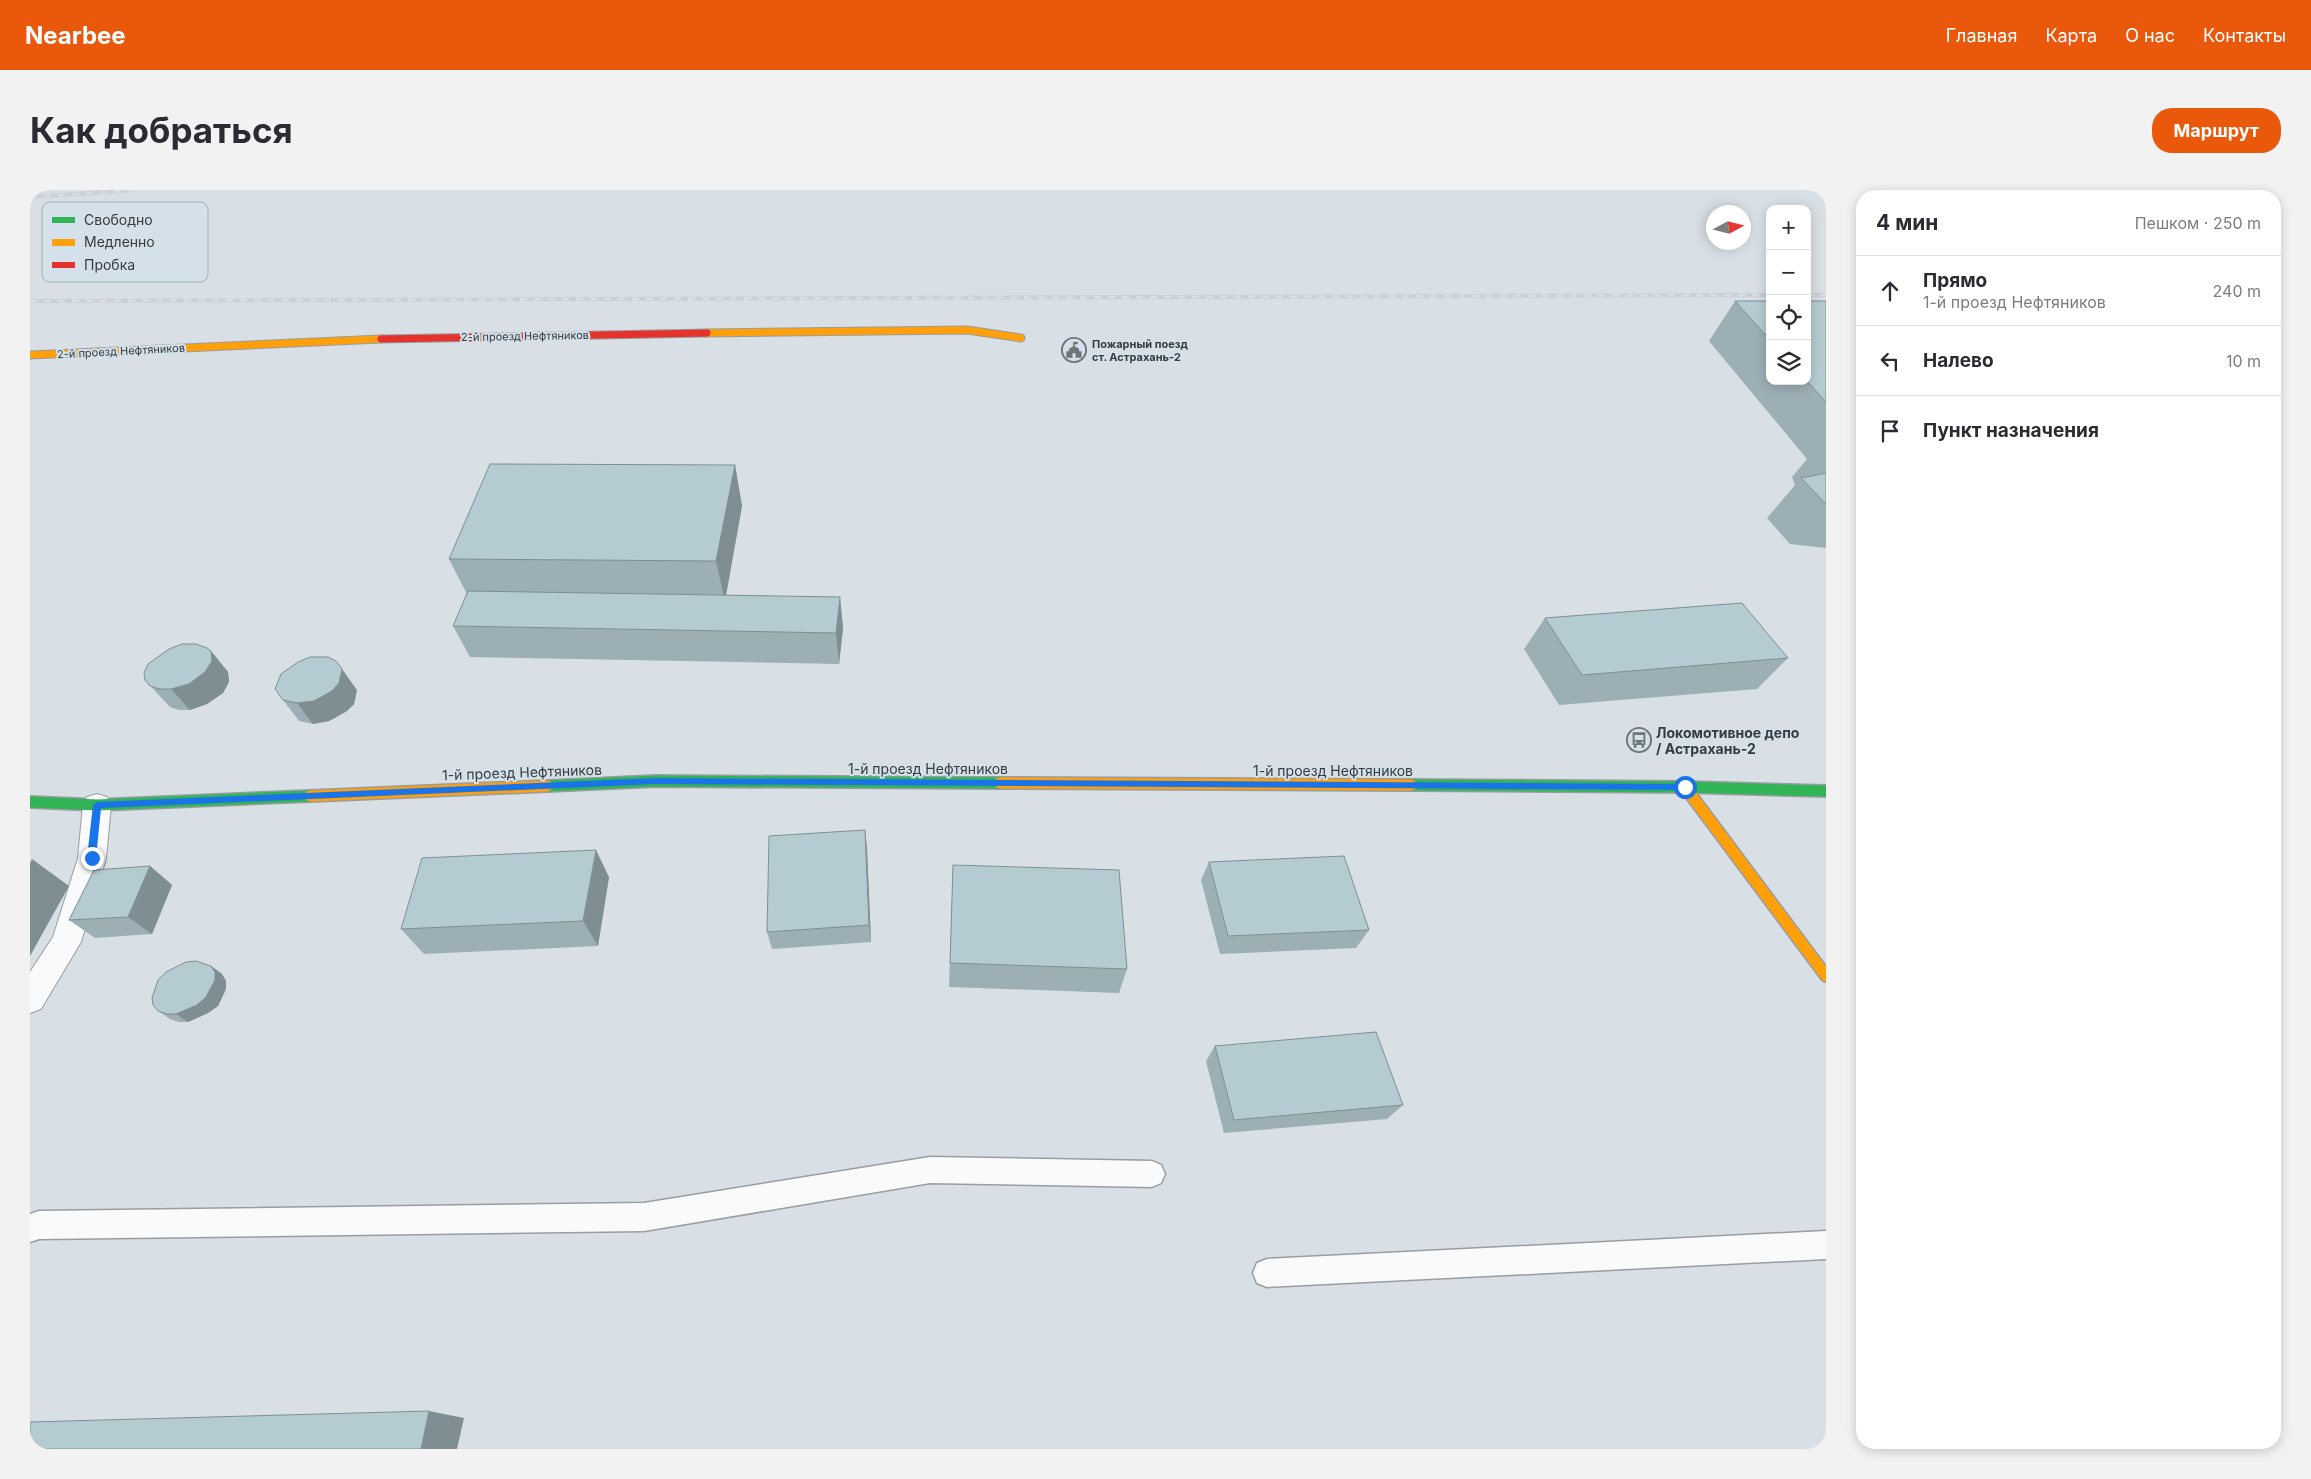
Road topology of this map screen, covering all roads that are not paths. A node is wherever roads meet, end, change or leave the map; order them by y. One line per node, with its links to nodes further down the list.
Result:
1 (1021, 338): 2 (street, 2-й проезд Нефтяников)
2 (30, 355)
3 (1685, 787): 4 (street, 1-й проезд Нефтяников); 6 (street, 1-й проезд Нефтяников); 7 (street)
4 (1826, 791)
5 (30, 802): 6 (street, 1-й проезд Нефтяников)
6 (97, 805): 8 (street)
7 (1826, 976)
8 (30, 999)
9 (1152, 1174): 10 (lane)
10 (30, 1228)
11 (1826, 1245): 12 (lane)
12 (1267, 1273)

